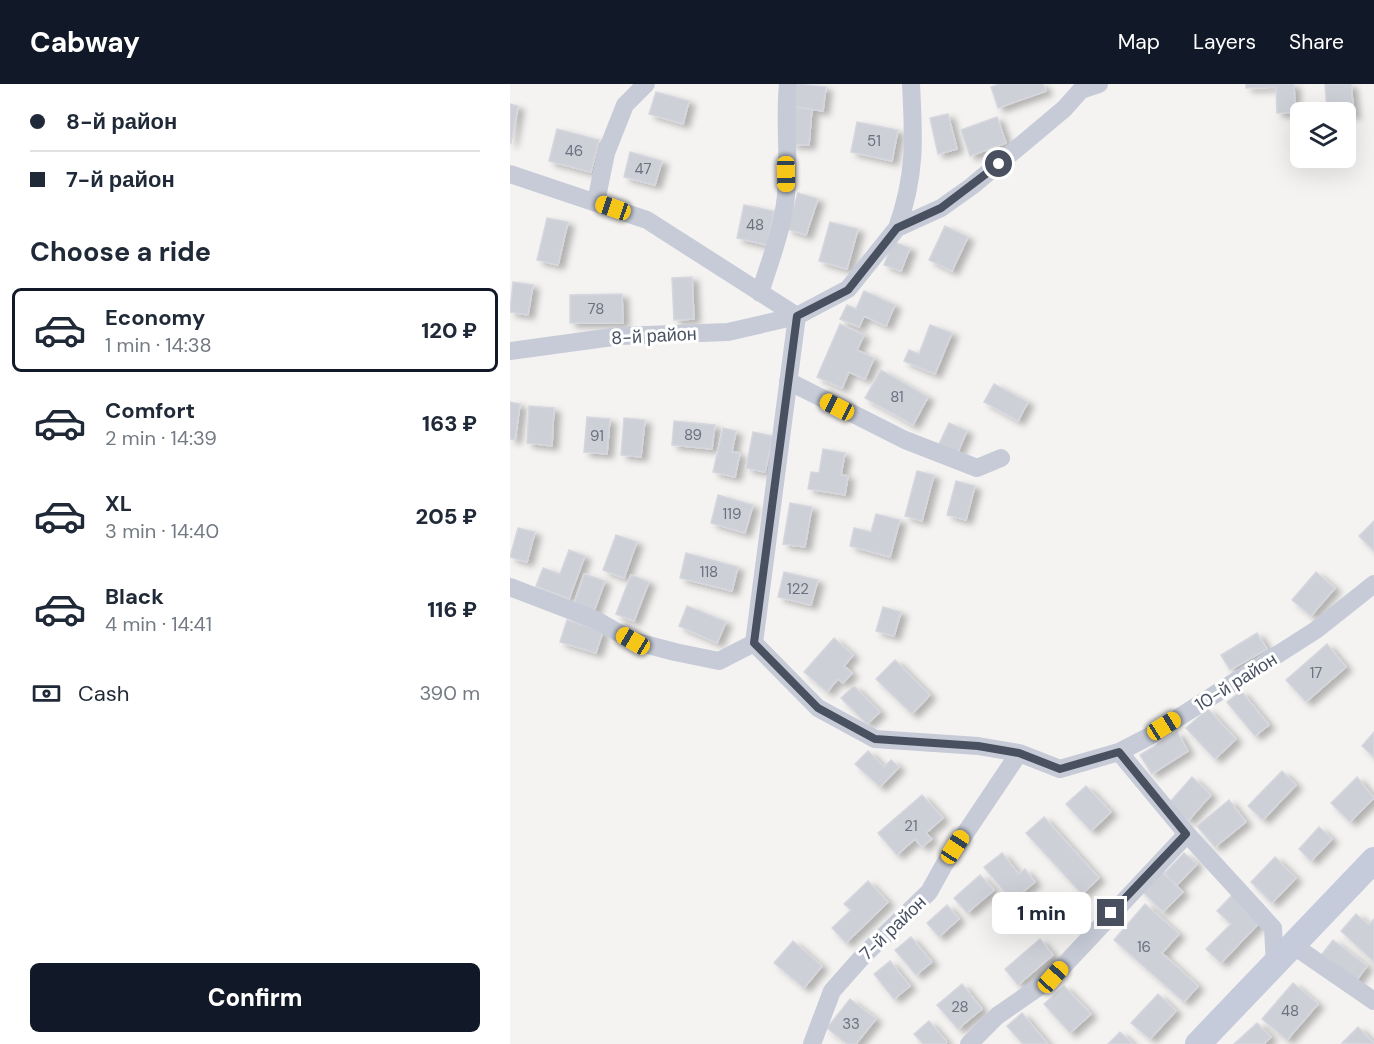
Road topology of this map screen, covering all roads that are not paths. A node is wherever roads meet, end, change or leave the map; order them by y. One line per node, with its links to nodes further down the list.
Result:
1 (646, 84): 6 (street)
2 (788, 84): 8 (street)
3 (910, 84): 7 (street, 8-й район)
4 (1099, 84): 7 (street, 8-й район)
5 (510, 174): 6 (street)
6 (596, 202): 8 (street)
7 (897, 228): 9 (street, 8-й район)
8 (760, 293): 9 (street)
9 (797, 316): 10 (street, 8-й район); 11 (street)
10 (510, 351)
11 (788, 381): 12 (street); 15 (street)
12 (1001, 458)
13 (1374, 584): 16 (street, 10-й район)
14 (510, 587): 15 (street)
15 (754, 643): 17 (street)
16 (1119, 752): 17 (street, 10-й район); 18 (street)
17 (1019, 753): 23 (street, 7-й район)
18 (1186, 834): 21 (street); 24 (street)
19 (1374, 860): 20 (street)
20 (1294, 946): 21 (street); 22 (street)
21 (1275, 965): 25 (street)
22 (1374, 1001)
23 (812, 1044)
24 (969, 1044)
25 (1198, 1044)

